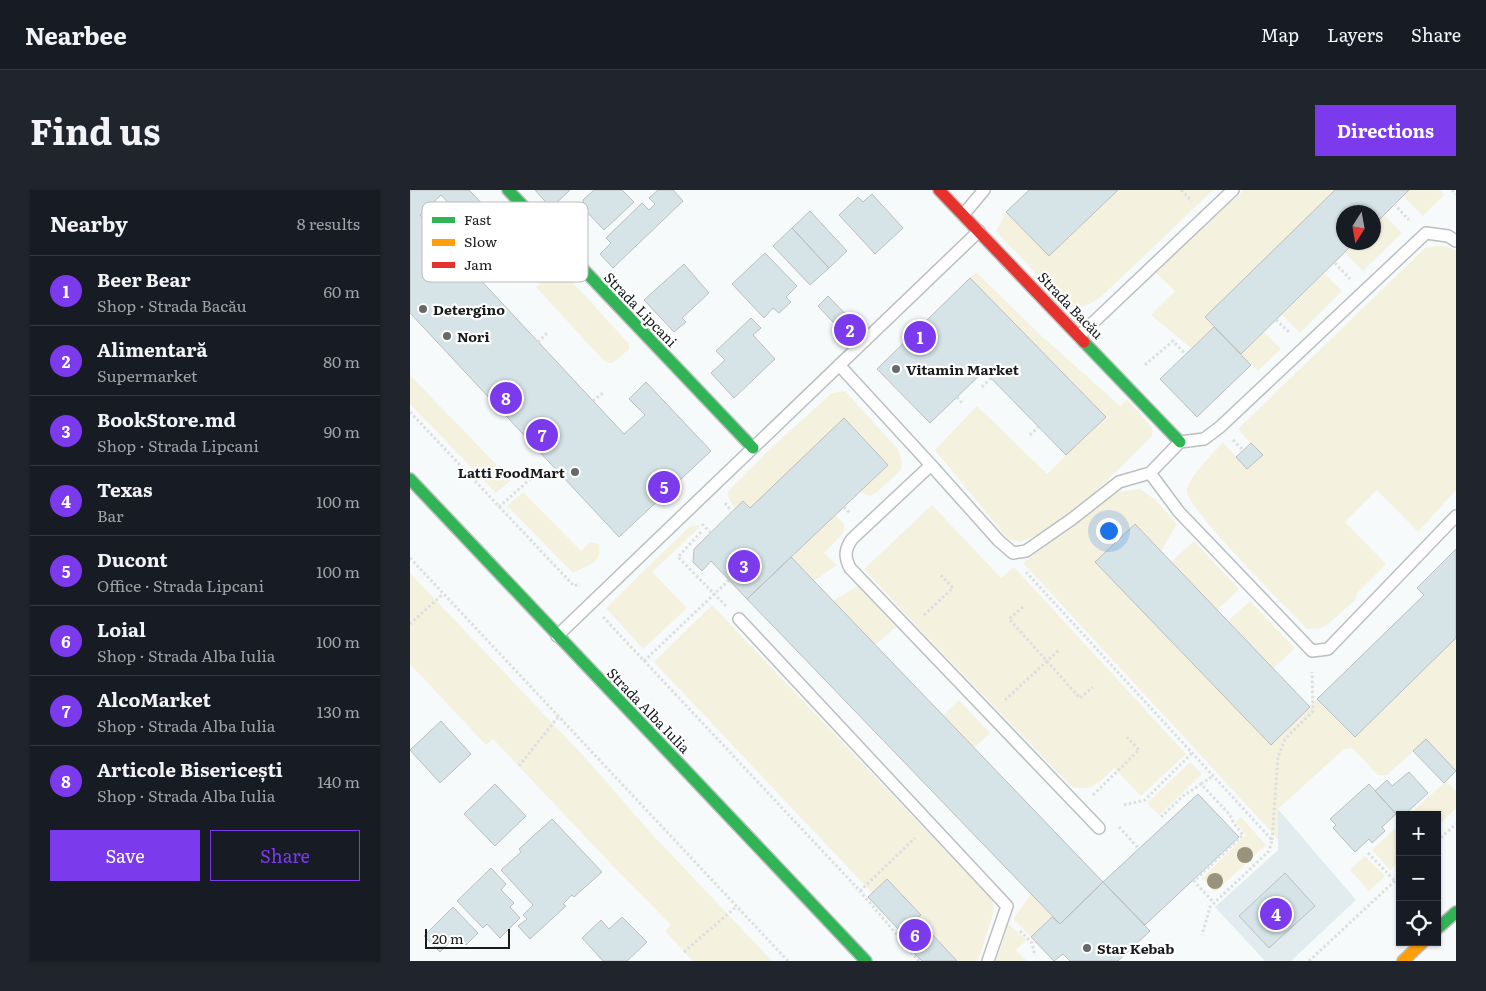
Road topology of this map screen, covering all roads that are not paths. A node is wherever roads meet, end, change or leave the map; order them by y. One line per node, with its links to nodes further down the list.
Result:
1 (508, 190): 5 (street, Strada Lipcani)
2 (939, 190): 6 (street, Strada Bacău)
3 (984, 190): 6 (lane)
4 (1234, 190): 10 (lane)
5 (519, 202)
6 (963, 215): 7 (street, Strada Bacău)
7 (979, 231): 10 (street, Strada Bacău); 11 (lane)
8 (1456, 241): 12 (lane)
9 (588, 274): 13 (street, Strada Lipcani)
10 (1080, 336): 12 (street, Strada Bacău)
11 (839, 365): 13 (lane); 14 (lane)
12 (1180, 442): 15 (lane)
13 (753, 448): 19 (lane)
14 (931, 465): 15 (lane); 20 (lane)
15 (1150, 473): 17 (lane)
16 (410, 479): 19 (street, Strada Alba Iulia)
17 (1456, 516)
18 (739, 619): 25 (lane)
19 (557, 636): 24 (street, Strada Alba Iulia)
20 (1098, 828)
21 (1456, 912): 22 (street)
22 (1441, 925)
23 (1419, 946): 26 (street)
24 (866, 961)
25 (988, 961)
26 (1403, 961)

